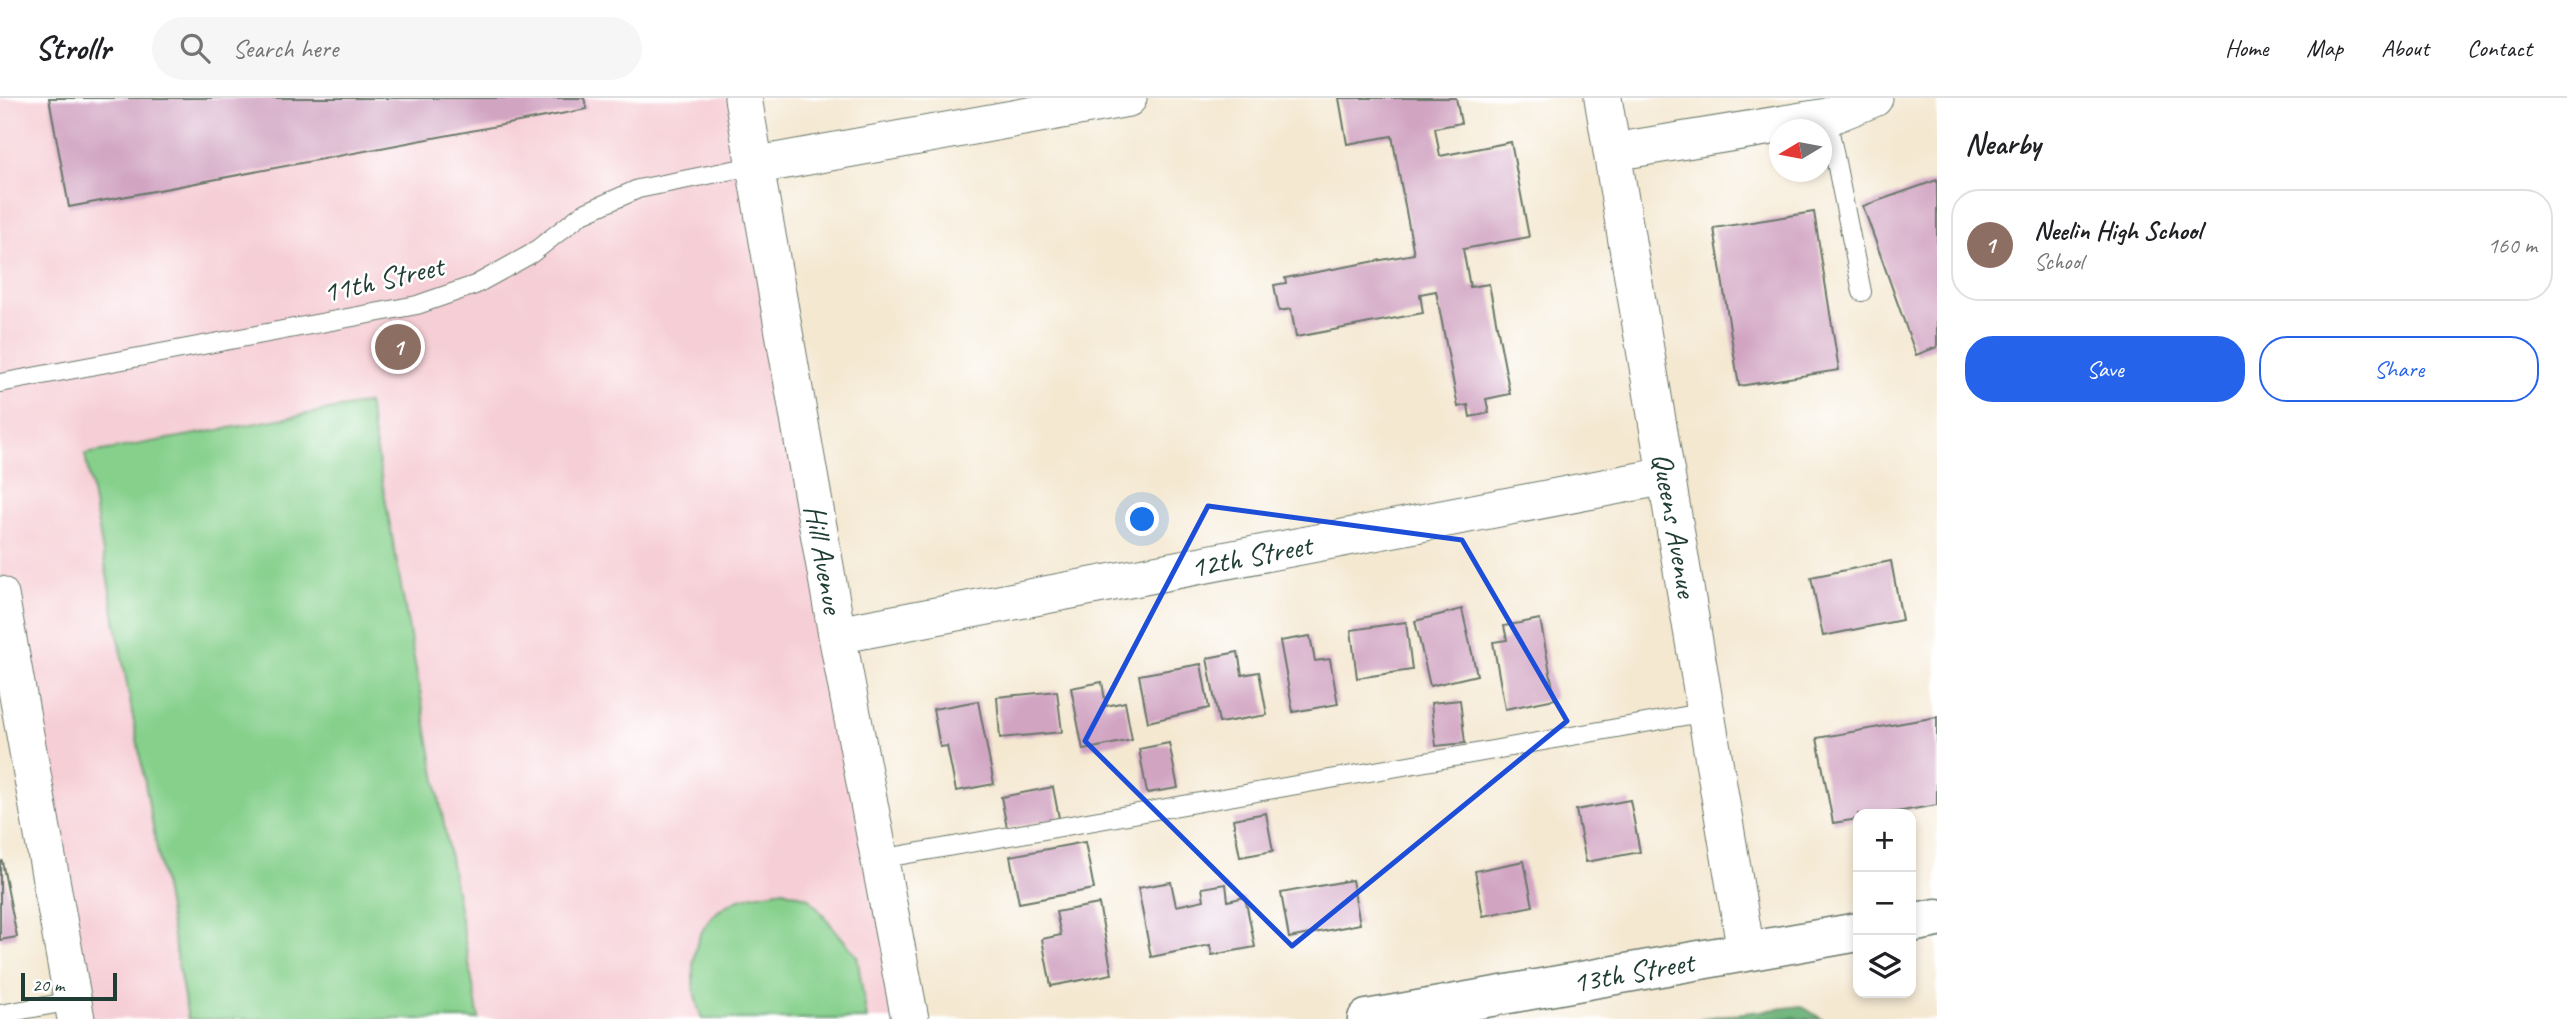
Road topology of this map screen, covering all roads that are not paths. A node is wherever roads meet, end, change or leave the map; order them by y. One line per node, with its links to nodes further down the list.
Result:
1 (743, 98): 7 (street, Hill Avenue)
2 (1128, 98): 7 (street)
3 (1603, 98): 6 (street, Queens Avenue)
4 (1874, 98): 5 (street)
5 (1827, 117): 6 (street); 8 (lane)
6 (1613, 152): 10 (street, Queens Avenue)
7 (753, 166): 9 (lane, 11th Street); 12 (street, Hill Avenue)
8 (1862, 292)
9 (0, 383)
10 (1666, 476): 12 (street, 12th Street); 13 (street, Queens Avenue)
11 (0, 595): 14 (street)
12 (837, 635): 15 (street, Hill Avenue)
13 (1707, 712): 15 (lane); 19 (street, Queens Avenue)
14 (15, 766): 20 (street)
15 (880, 859): 22 (street, Hill Avenue)
16 (1937, 918): 17 (street)
17 (1916, 922)
18 (1853, 933): 19 (street, 13th Street)
19 (1746, 952): 23 (street, 13th Street)
20 (74, 1010): 21 (lane)
21 (0, 1014)
22 (910, 1019)
23 (1367, 1019)

